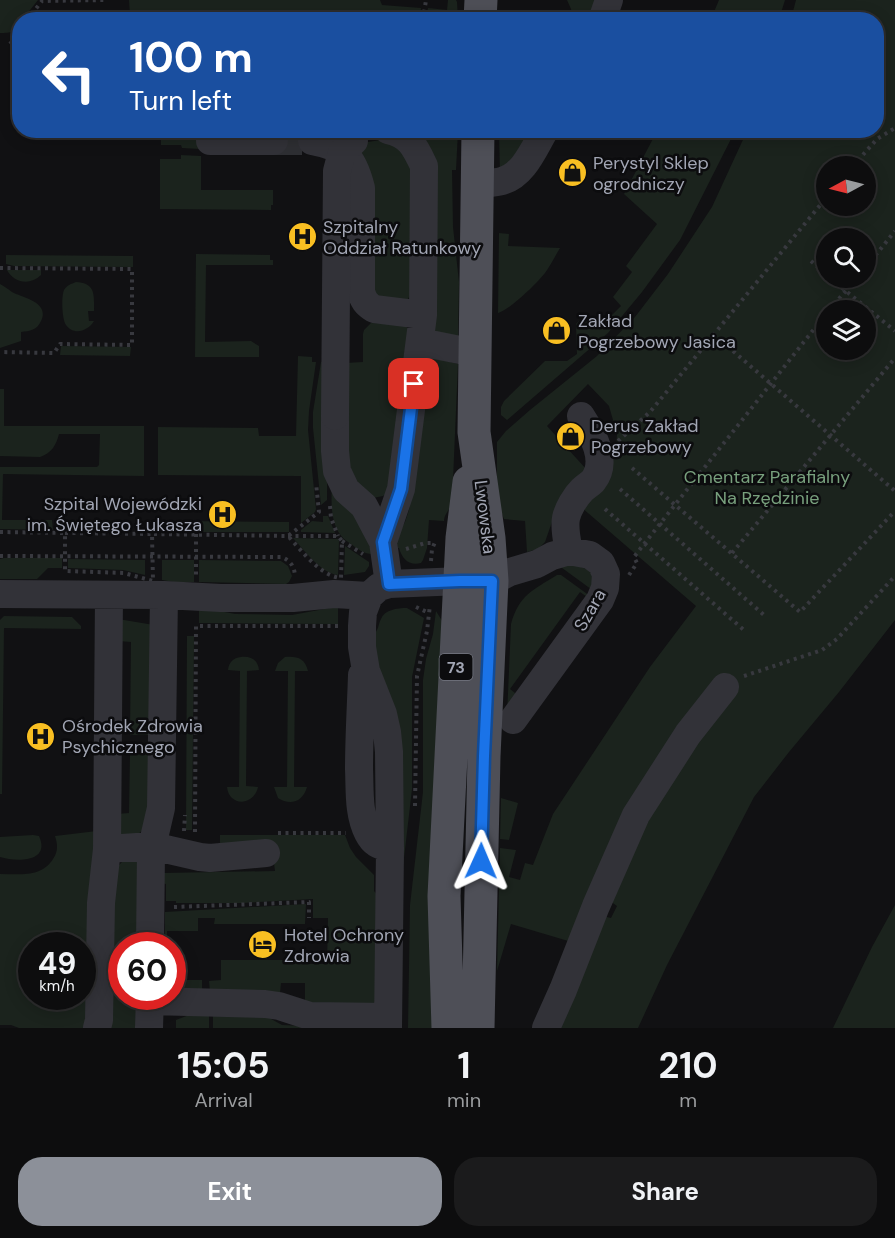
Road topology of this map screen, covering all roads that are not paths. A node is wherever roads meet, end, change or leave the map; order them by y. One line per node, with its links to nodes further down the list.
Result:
1 (356, 138): 13 (street, bridge)
2 (405, 138): 9 (street)
3 (478, 138): 8 (main road, Lwowska / 73)
4 (540, 138): 8 (street)
5 (210, 141): 6 (street)
6 (274, 141)
7 (312, 141): 9 (street)
8 (478, 184): 10 (main road, Lwowska / 73)
9 (421, 329): 10 (street); 13 (street)
10 (475, 351): 12 (main road, Lwowska / 73)
11 (581, 416): 14 (street)
12 (474, 439): 15 (main road, Lwowska / 73); 16 (main road, Lwowska / 73)
13 (385, 550): 18 (street)
14 (568, 551): 16 (street); 22 (street, Szara)
15 (460, 581): 16 (street); 18 (street); 30 (main road, Lwowska / 73)
16 (492, 581): 31 (main road, Lwowska / 73)
17 (159, 586): 18 (street); 20 (street); 24 (street)
18 (379, 590): 28 (street)
19 (0, 594): 20 (street)
20 (109, 595): 25 (street)
21 (725, 687): 32 (street)
22 (513, 720)
23 (266, 843): 24 (street)
24 (152, 846): 25 (street); 26 (street)
25 (107, 849): 29 (street)
26 (150, 932)
27 (186, 1007): 28 (street)
28 (388, 1022)
29 (97, 1028)
30 (448, 1028)
31 (478, 1028)
32 (546, 1028)

